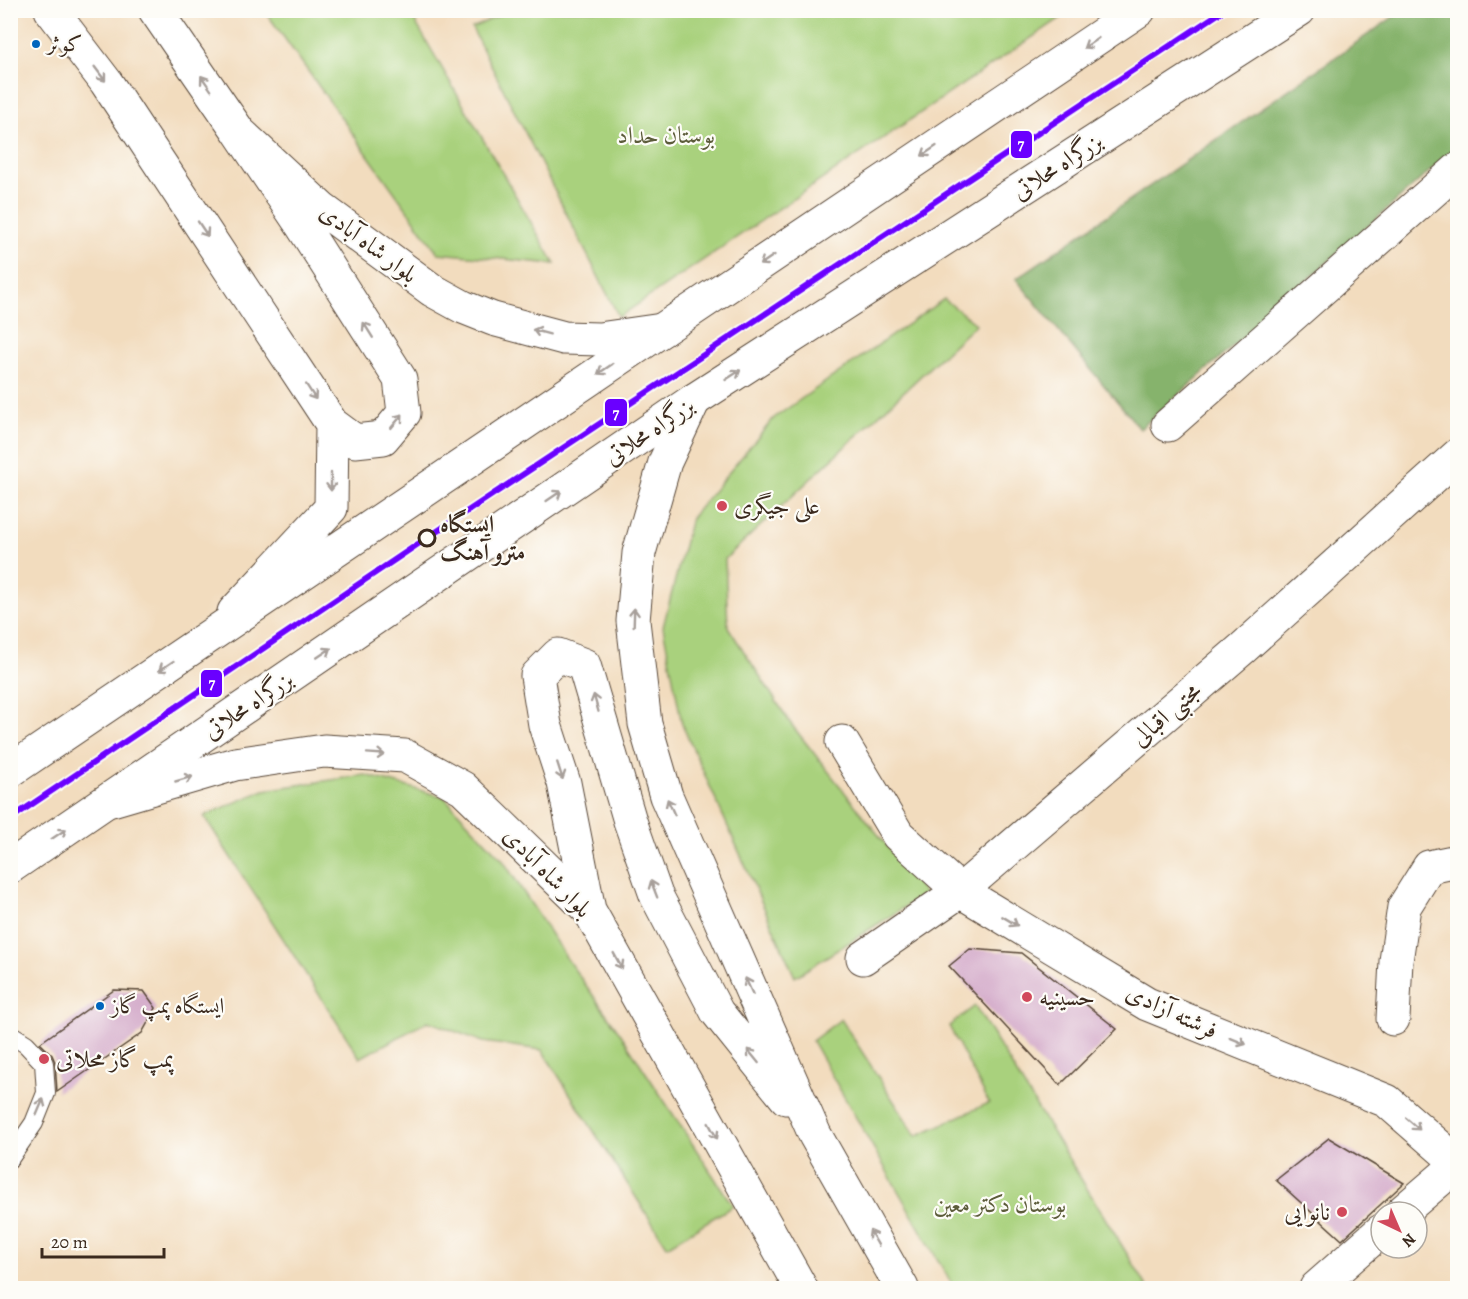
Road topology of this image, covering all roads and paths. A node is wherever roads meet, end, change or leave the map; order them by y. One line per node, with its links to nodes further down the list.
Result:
1 (51, 10): 9 (main road, one-way to 9)
2 (155, 10): 5 (main road, بلوار شاه آبادی, one-way to 2)
3 (1140, 10): 7 (main road, one-way to 7)
4 (1299, 10): 8 (main road, بزرگراه محلاتی, one-way to 4)
5 (239, 132): 7 (main road, بلوار شاه آبادی, one-way to 5); 9 (main road, one-way to 5)
6 (1458, 169): 10 (main road)
7 (662, 330): 12 (main road, one-way to 12)
8 (694, 400): 15 (main road, بزرگراه محلاتی, one-way to 8); 23 (main road, one-way to 8)
9 (332, 424): 12 (main road, one-way to 12)
10 (1168, 425)
11 (1458, 455): 18 (main road, مجتبی اقبالی)
12 (214, 633): 14 (main road, one-way to 14)
13 (842, 742): 18 (main road, فرشته آزادی)
14 (10, 771)
15 (108, 801): 17 (main road, بزرگراه محلاتی, one-way to 15); 19 (main road, بلوار شاه آبادی, one-way to 19)
16 (1458, 861): 21 (main road)
17 (10, 867)
18 (960, 891): 20 (main road, مجتبی اقبالی); 25 (main road, فرشته آزادی, one-way to 25)
19 (589, 910): 23 (main road, one-way to 19); 28 (main road, بلوار شاه آبادی, one-way to 28)
20 (863, 958)
21 (1392, 1019)
22 (10, 1034): 24 (lane, one-way to 22)
23 (815, 1135): 29 (main road, one-way to 23)
24 (10, 1158)
25 (1458, 1163): 26 (main road)
26 (1416, 1200)
27 (1369, 1242): 30 (main road)
28 (801, 1288)
29 (902, 1288)
30 (1316, 1288)

